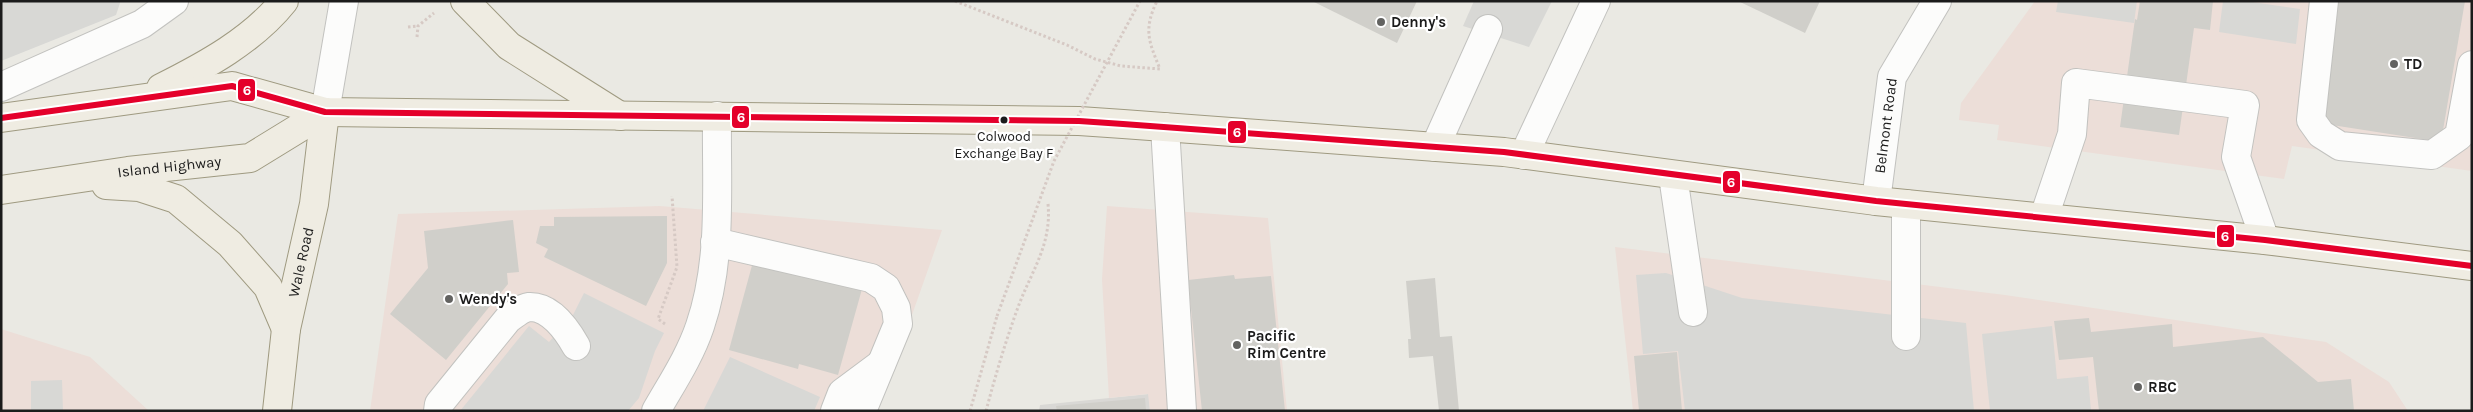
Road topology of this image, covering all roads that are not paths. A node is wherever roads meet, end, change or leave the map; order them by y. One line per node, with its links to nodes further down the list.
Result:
1 (174, 1): 10 (street)
2 (284, 1): 11 (main road)
3 (344, 1): 12 (street)
4 (466, 1): 13 (main road)
5 (1596, 1): 18 (street)
6 (1937, 1): 22 (street, Belmont Road)
7 (2324, 1): 9 (street)
8 (1488, 29): 17 (street)
9 (2472, 65)
10 (1, 87)
11 (137, 99): 12 (main road); 15 (main road)
12 (326, 112): 13 (main road); 20 (main road, Island Highway); 29 (main road, Wale Road)
13 (620, 116): 14 (main road)
14 (717, 116): 16 (main road); 26 (street)
15 (1, 118)
16 (1165, 127): 17 (main road); 38 (street)
17 (1436, 147): 18 (main road)
18 (1524, 154): 19 (main road)
19 (1673, 176): 22 (main road); 28 (street)
20 (58, 181): 21 (main road, Island Highway); 29 (main road)
21 (1, 190)
22 (1876, 201): 23 (main road)
23 (1906, 204): 24 (main road); 30 (street)
24 (2044, 218): 25 (main road); 25 (street)
25 (2266, 240): 27 (main road)
26 (715, 242): 32 (street); 35 (street)
27 (2472, 266)
28 (1693, 312)
29 (286, 329): 33 (main road, Wale Road)
30 (1906, 336)
31 (576, 346): 34 (street)
32 (881, 364): 36 (street); 37 (street)
33 (277, 411)
34 (438, 411)
35 (656, 411)
36 (835, 411)
37 (862, 411)
38 (1182, 411)

